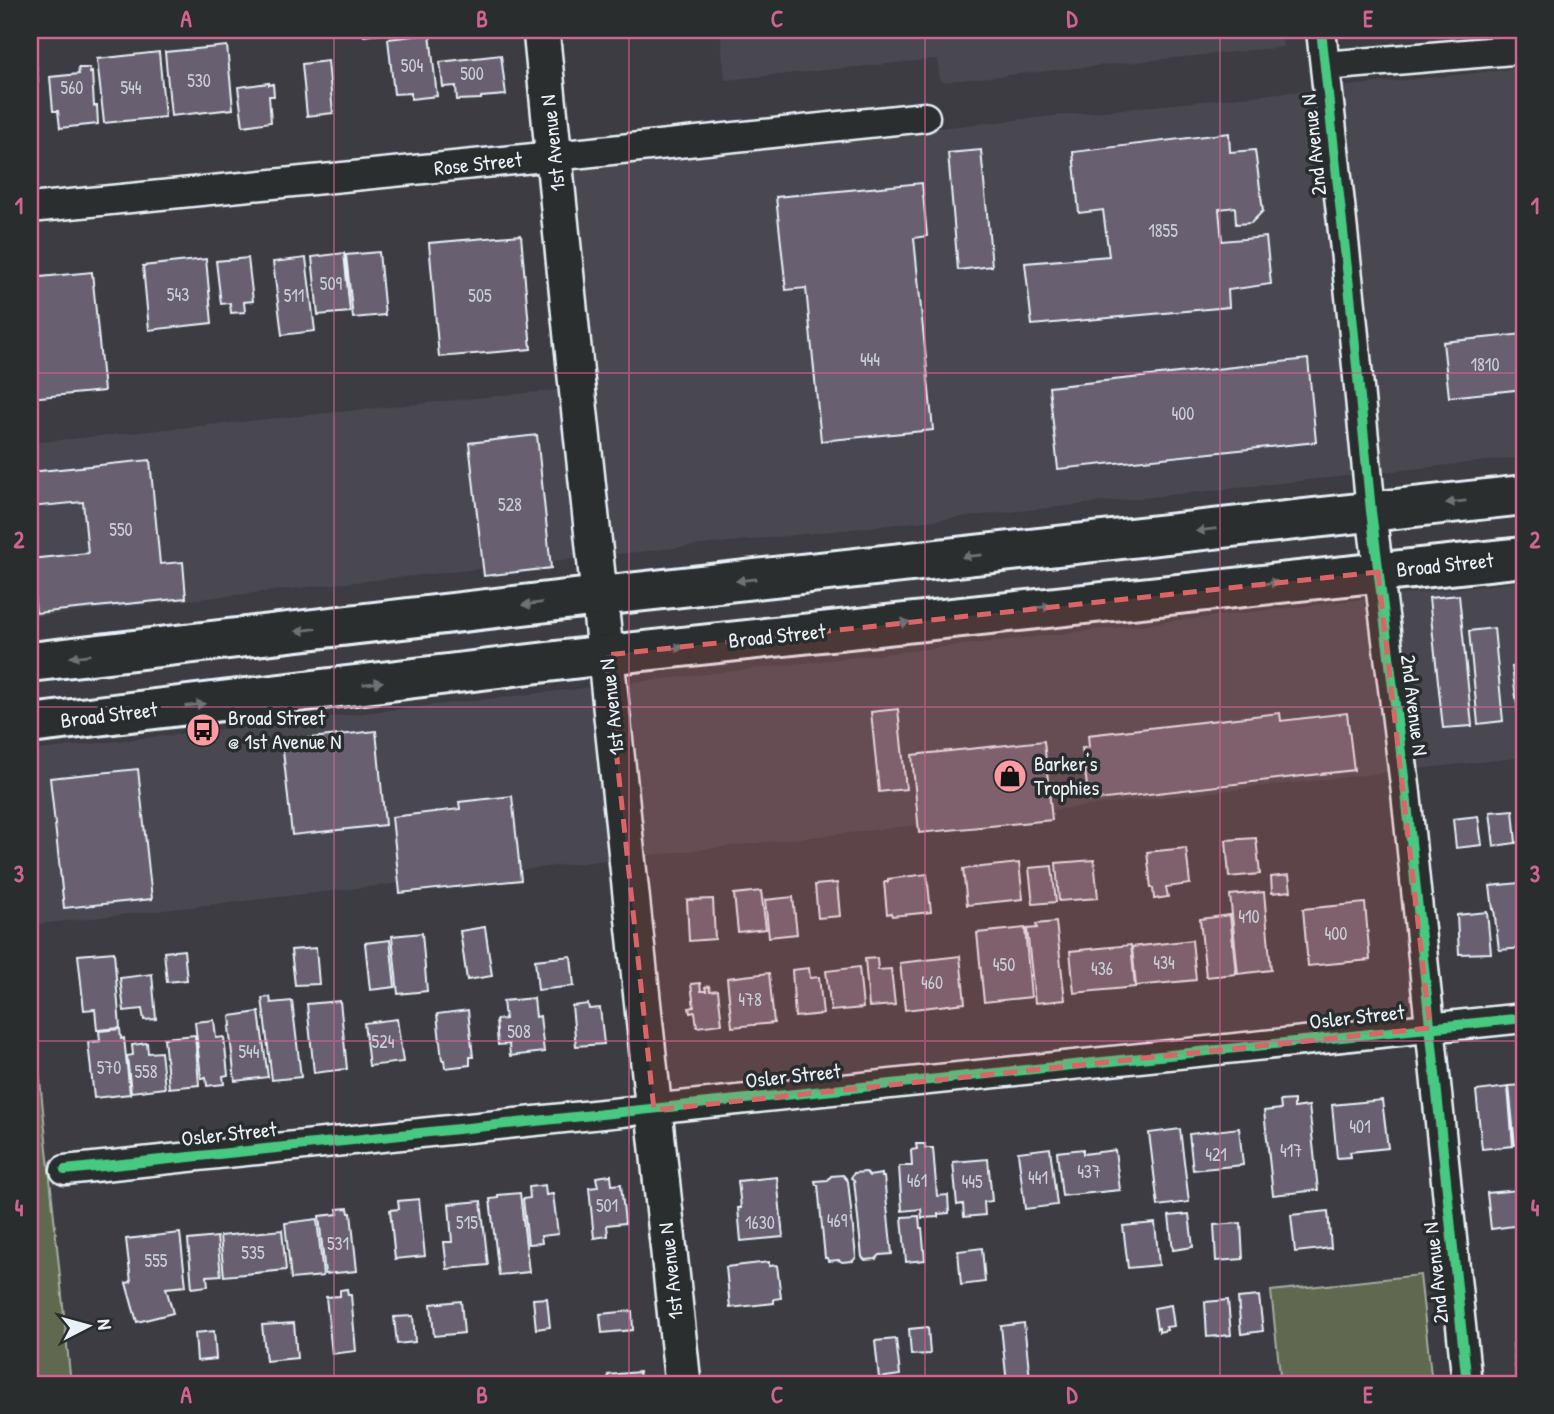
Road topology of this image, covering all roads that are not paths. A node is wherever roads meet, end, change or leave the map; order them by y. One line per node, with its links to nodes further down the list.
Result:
1 (541, 30): 6 (street, 1st Avenue N)
2 (1321, 30): 4 (street, 2nd Avenue N)
3 (1524, 49): 4 (street)
4 (1325, 66): 9 (street, 2nd Avenue N)
5 (925, 117): 6 (street, Rose Street)
6 (554, 156): 7 (street, Rose Street); 12 (street, 1st Avenue N)
7 (30, 208)
8 (1524, 495): 9 (main road, one-way to 9)
9 (1371, 511): 11 (street, 2nd Avenue N); 12 (main road, one-way to 12)
10 (1524, 557): 11 (main road, Broad Street)
11 (1378, 572): 13 (main road, Broad Street, one-way to 11); 17 (street, 2nd Avenue N)
12 (600, 596): 13 (street, 1st Avenue N); 14 (main road, one-way to 14)
13 (606, 655): 15 (main road, Broad Street, one-way to 13); 18 (street, 1st Avenue N)
14 (30, 662)
15 (30, 724)
16 (1524, 1018): 17 (street, Osler Street)
17 (1430, 1028): 18 (street, Osler Street); 21 (street, 2nd Avenue N)
18 (654, 1110): 19 (street, Osler Street); 20 (street, 1st Avenue N)
19 (65, 1170)
20 (683, 1384)
21 (1467, 1384)

